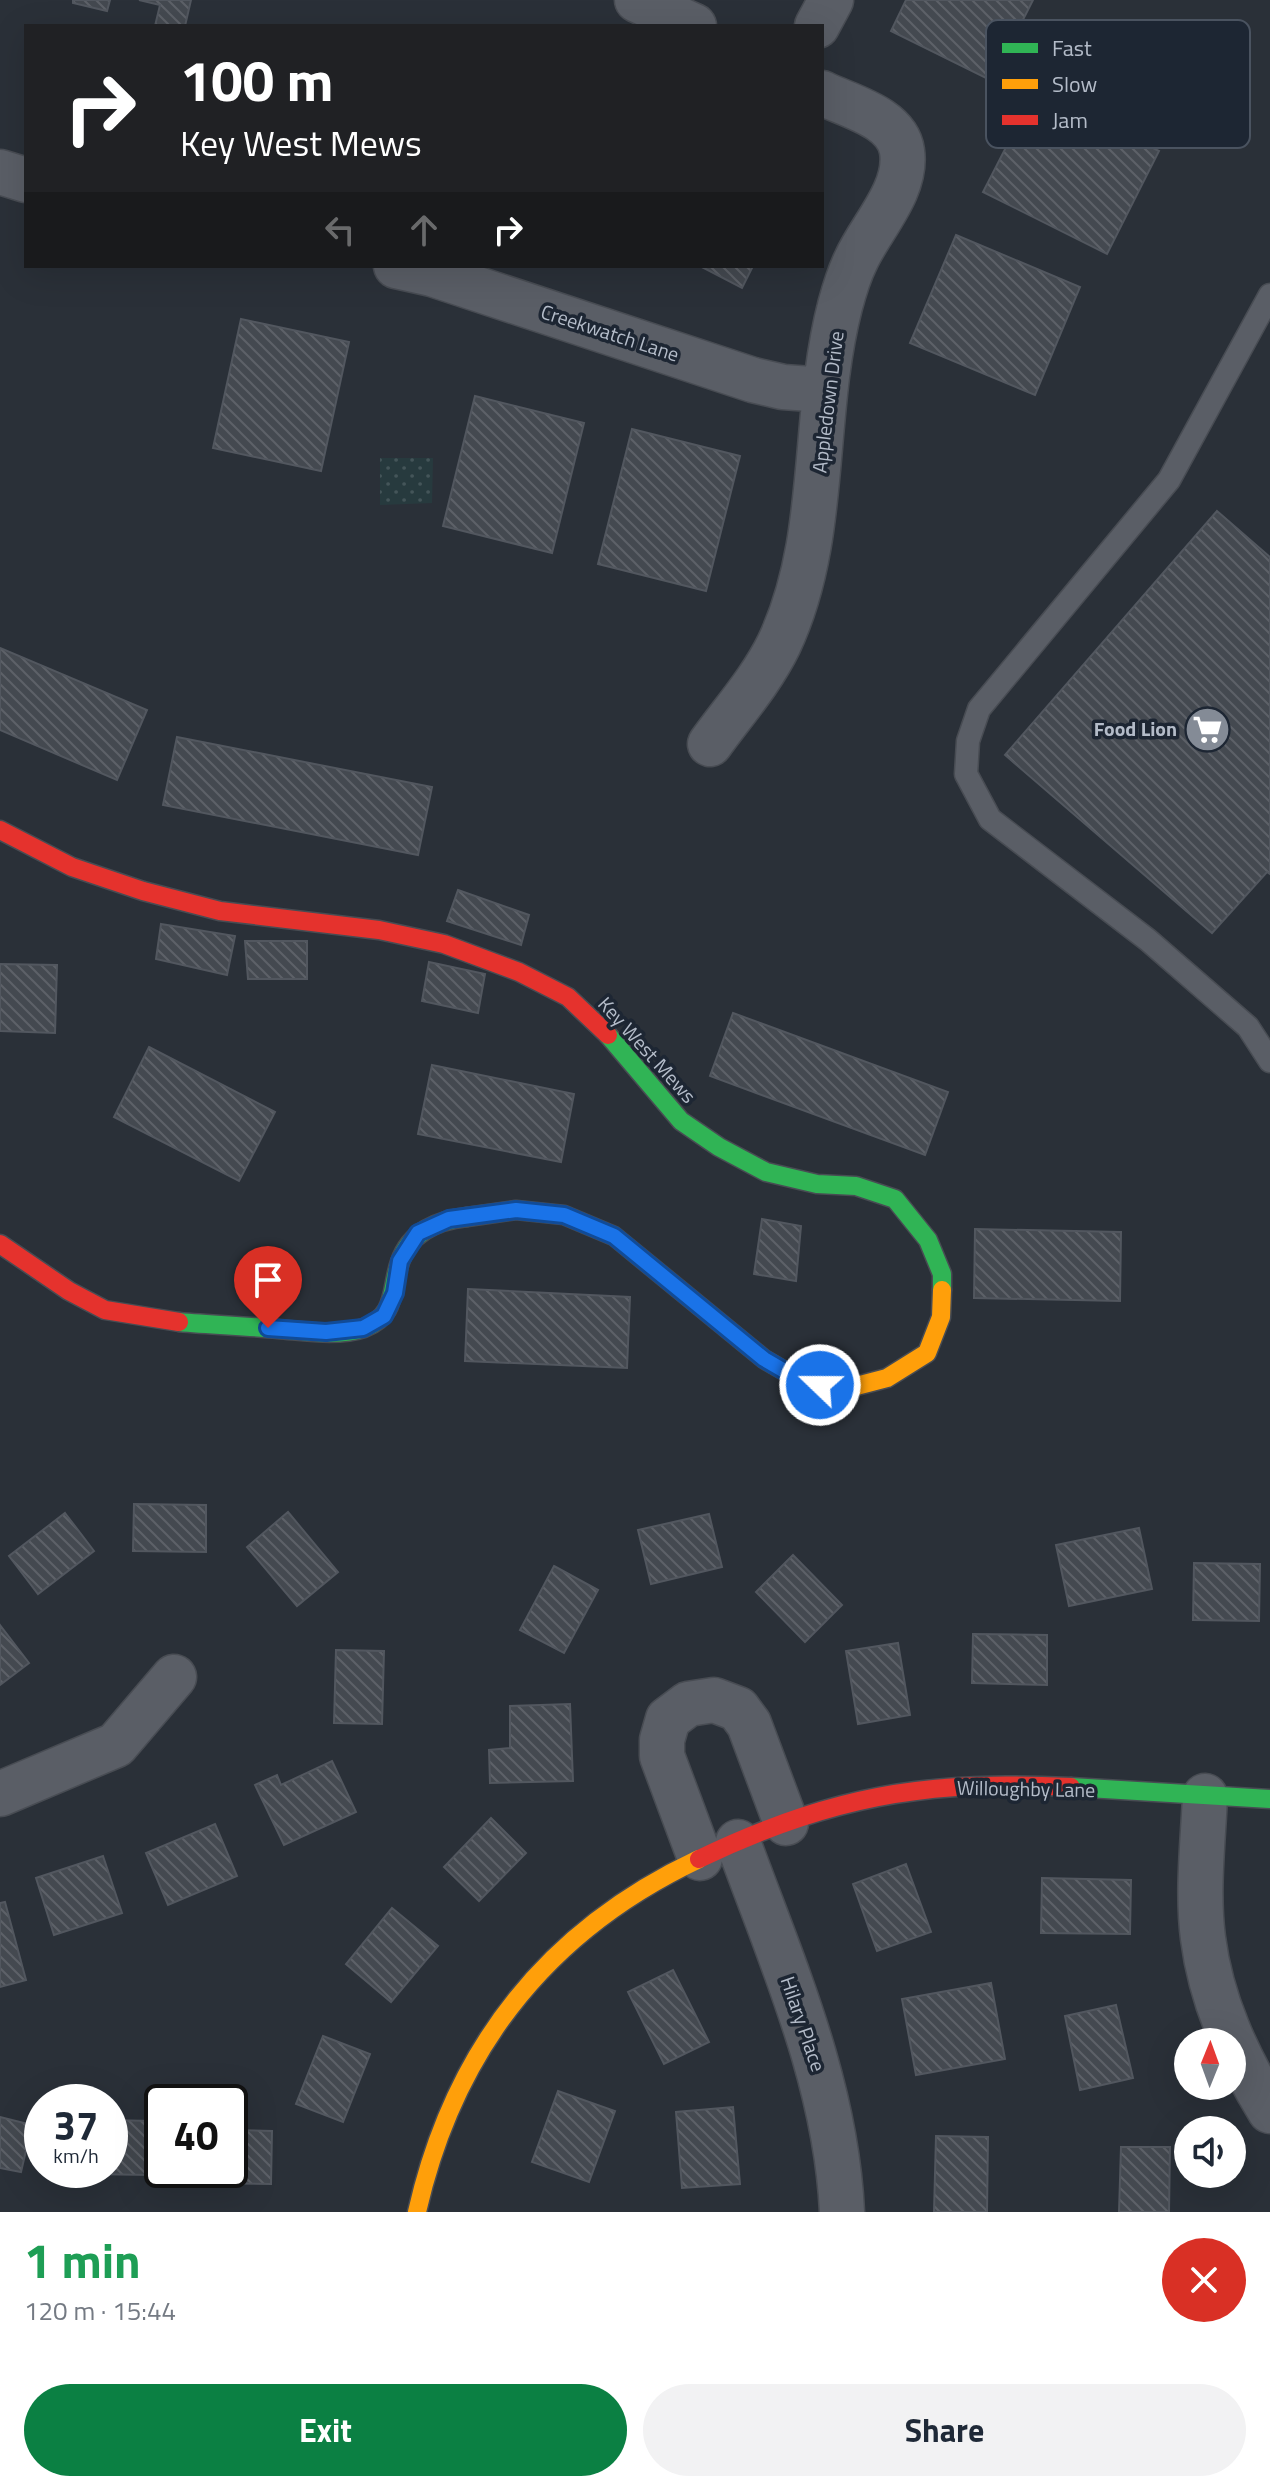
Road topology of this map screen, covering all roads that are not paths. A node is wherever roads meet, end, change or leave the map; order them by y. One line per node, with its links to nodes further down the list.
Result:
1 (637, 0): 3 (street)
2 (831, 0): 4 (street)
3 (690, 24)
4 (818, 24)
5 (824, 94): 10 (street, Appledown Drive)
6 (0, 172): 7 (street)
7 (24, 179)
8 (405, 268): 10 (street, Creekwatch Lane)
9 (1270, 295): 13 (lane)
10 (825, 390): 11 (street, Appledown Drive)
11 (710, 744)
12 (0, 830): 14 (street, Key West Mews)
13 (1270, 1061)
14 (0, 1244)
15 (174, 1677): 16 (street)
16 (0, 1794)
17 (1205, 1796): 18 (street, Willoughby Lane); 19 (street, Willoughby Lane); 21 (street)
18 (1270, 1799)
19 (786, 1823): 20 (street, Willoughby Lane); 20 (street)
20 (719, 1850): 22 (street, Willoughby Lane); 23 (street, Hilary Place)
21 (1270, 2111)
22 (417, 2212)
23 (842, 2212)

